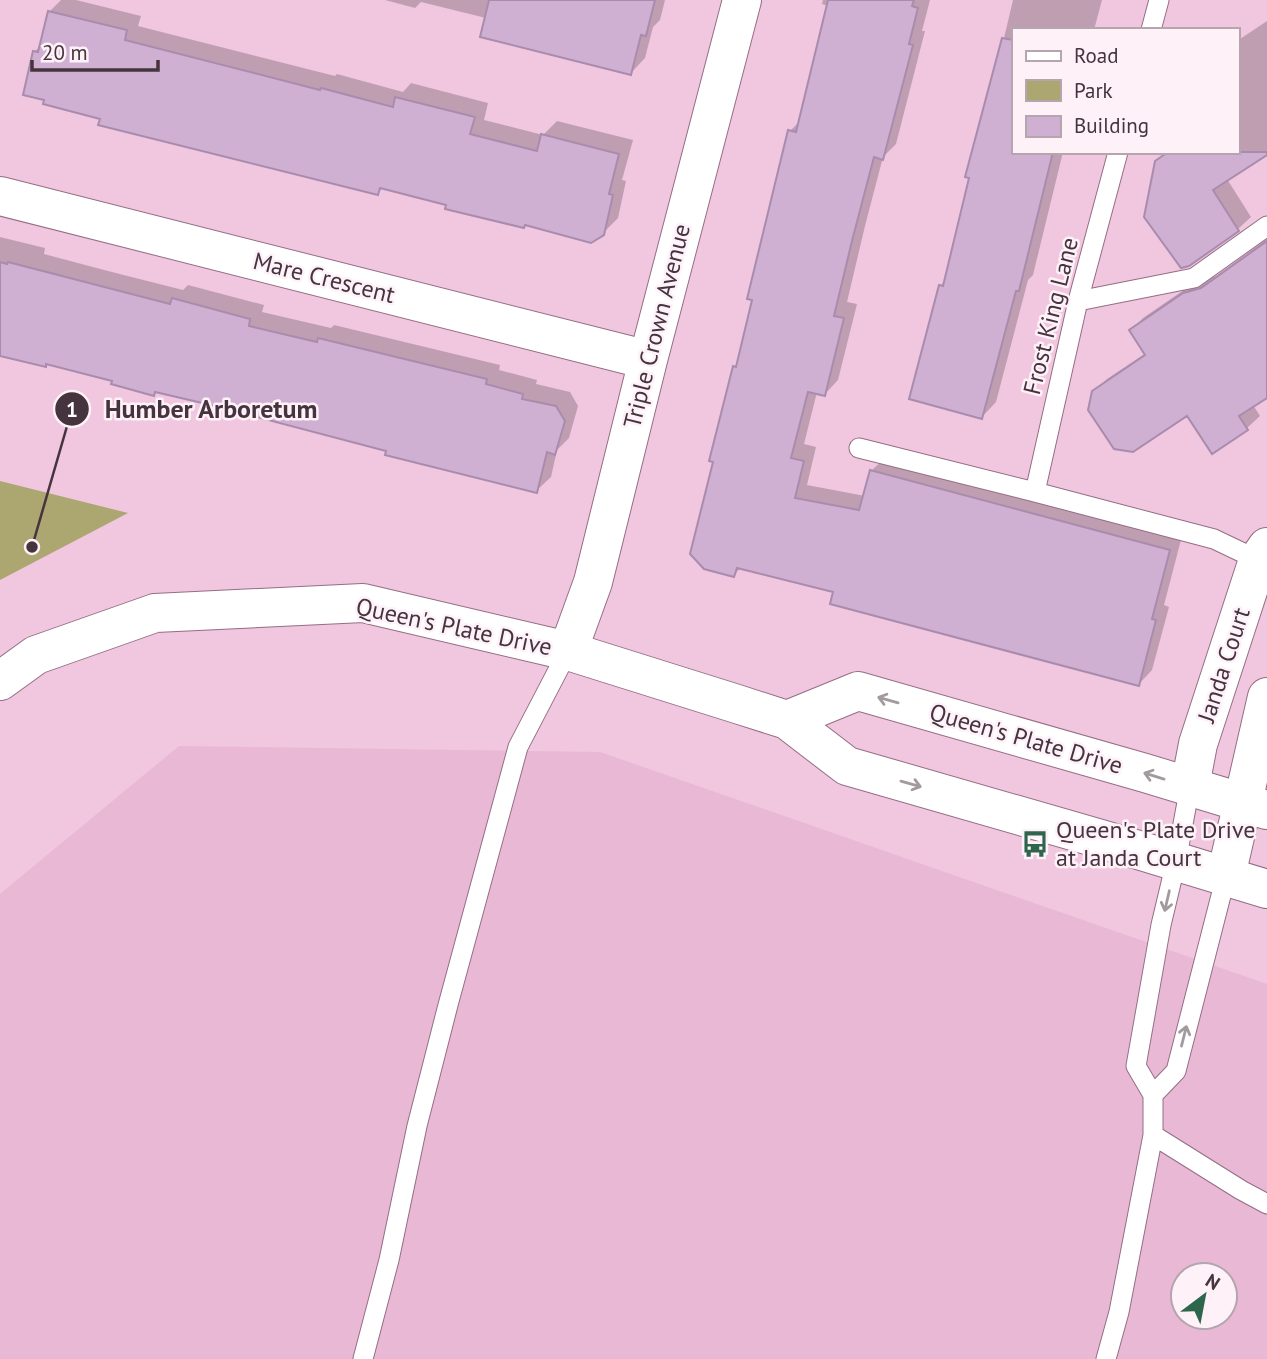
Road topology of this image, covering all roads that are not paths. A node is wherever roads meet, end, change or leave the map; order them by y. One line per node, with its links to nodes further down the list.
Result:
1 (742, 0): 8 (street, Triple Crown Avenue)
2 (1159, 0): 3 (lane)
3 (1152, 28)
4 (1117, 154): 7 (lane, Frost King Lane)
5 (0, 196): 8 (street, Mare Crescent)
6 (1267, 226): 7 (lane)
7 (1078, 301): 10 (lane, Frost King Lane)
8 (648, 360): 12 (street, Triple Crown Avenue)
9 (859, 448): 10 (lane)
10 (1035, 492): 11 (lane)
11 (1262, 554): 16 (street, Janda Court)
12 (568, 651): 13 (street, Queen's Plate Drive); 15 (street, Queen's Plate Drive); 24 (lane)
13 (0, 681)
14 (1267, 697): 17 (street, Janda Court)
15 (788, 720): 16 (street, Queen's Plate Drive, one-way to 15); 18 (street, Queen's Plate Drive, one-way to 18)
16 (1190, 786): 17 (street, Queen's Plate Drive); 18 (lane)
17 (1255, 807): 19 (street, Janda Court)
18 (1176, 862): 19 (street, Queen's Plate Drive); 21 (lane, one-way to 21)
19 (1226, 876): 20 (street, Queen's Plate Drive); 21 (lane, one-way to 19)
20 (1267, 889)
21 (1153, 1094): 22 (lane)
22 (1153, 1135): 23 (lane); 25 (lane)
23 (1267, 1204)
24 (363, 1359)
25 (1107, 1359)

